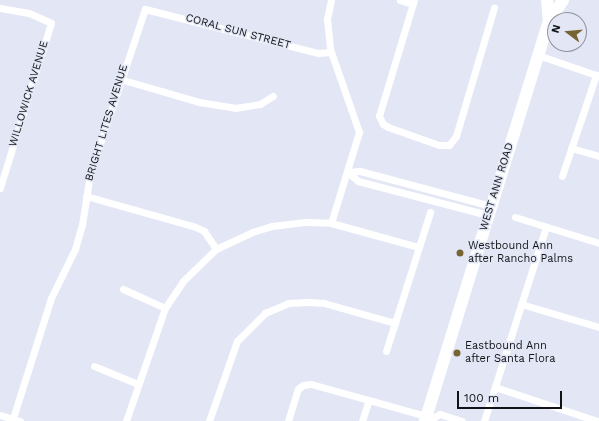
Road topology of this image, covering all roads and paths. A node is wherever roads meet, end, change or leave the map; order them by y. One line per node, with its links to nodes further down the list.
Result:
1 (331, 0): 12 (street)
2 (400, 0): 5 (street)
3 (546, 0): 9 (main road, WEST ANN ROAD)
4 (563, 0): 10 (main road, WEST ANN ROAD)
5 (413, 2): 7 (street)
6 (0, 8): 21 (street, WILLOWICK AVENUE)
7 (494, 8)
8 (145, 9): 12 (street, CORAL SUN STREET); 15 (street, BRIGHT LITES AVENUE)
9 (548, 12)
10 (555, 12)
11 (547, 27): 13 (main road, WEST ANN ROAD)
12 (331, 52): 19 (street)
13 (538, 55): 14 (street); 23 (main road, WEST ANN ROAD)
14 (598, 76): 17 (street)
15 (120, 79): 16 (street); 22 (street, BRIGHT LITES AVENUE)
16 (273, 96)
17 (571, 148): 18 (street); 20 (street)
18 (599, 156)
19 (347, 172): 23 (street); 23 (street); 26 (street)
20 (562, 176)
21 (0, 188)
22 (86, 196): 30 (street); 42 (street, BRIGHT LITES AVENUE)
23 (490, 210): 43 (main road, WEST ANN ROAD)
24 (430, 212): 29 (street)
25 (516, 218): 27 (street)
26 (331, 224): 29 (street); 30 (street)
27 (546, 227): 28 (street); 32 (street)
28 (599, 243)
29 (419, 247): 34 (street)
30 (216, 249): 33 (street)
31 (124, 289): 33 (street)
32 (521, 304): 35 (street); 39 (street)
33 (165, 308): 38 (street)
34 (395, 323): 36 (street); 46 (street)
35 (599, 327)
36 (386, 351)
37 (94, 366): 38 (street)
38 (138, 384): 45 (street)
39 (495, 387): 50 (street); 51 (street)
40 (369, 400): 43 (street); 47 (street); 48 (street)
41 (0, 414): 42 (street)
42 (13, 418): 44 (street)
43 (429, 419): 49 (street)
44 (20, 421)
45 (126, 421)
46 (209, 421)
47 (288, 421)
48 (362, 421)
49 (462, 421)
50 (484, 421)
51 (596, 421)

